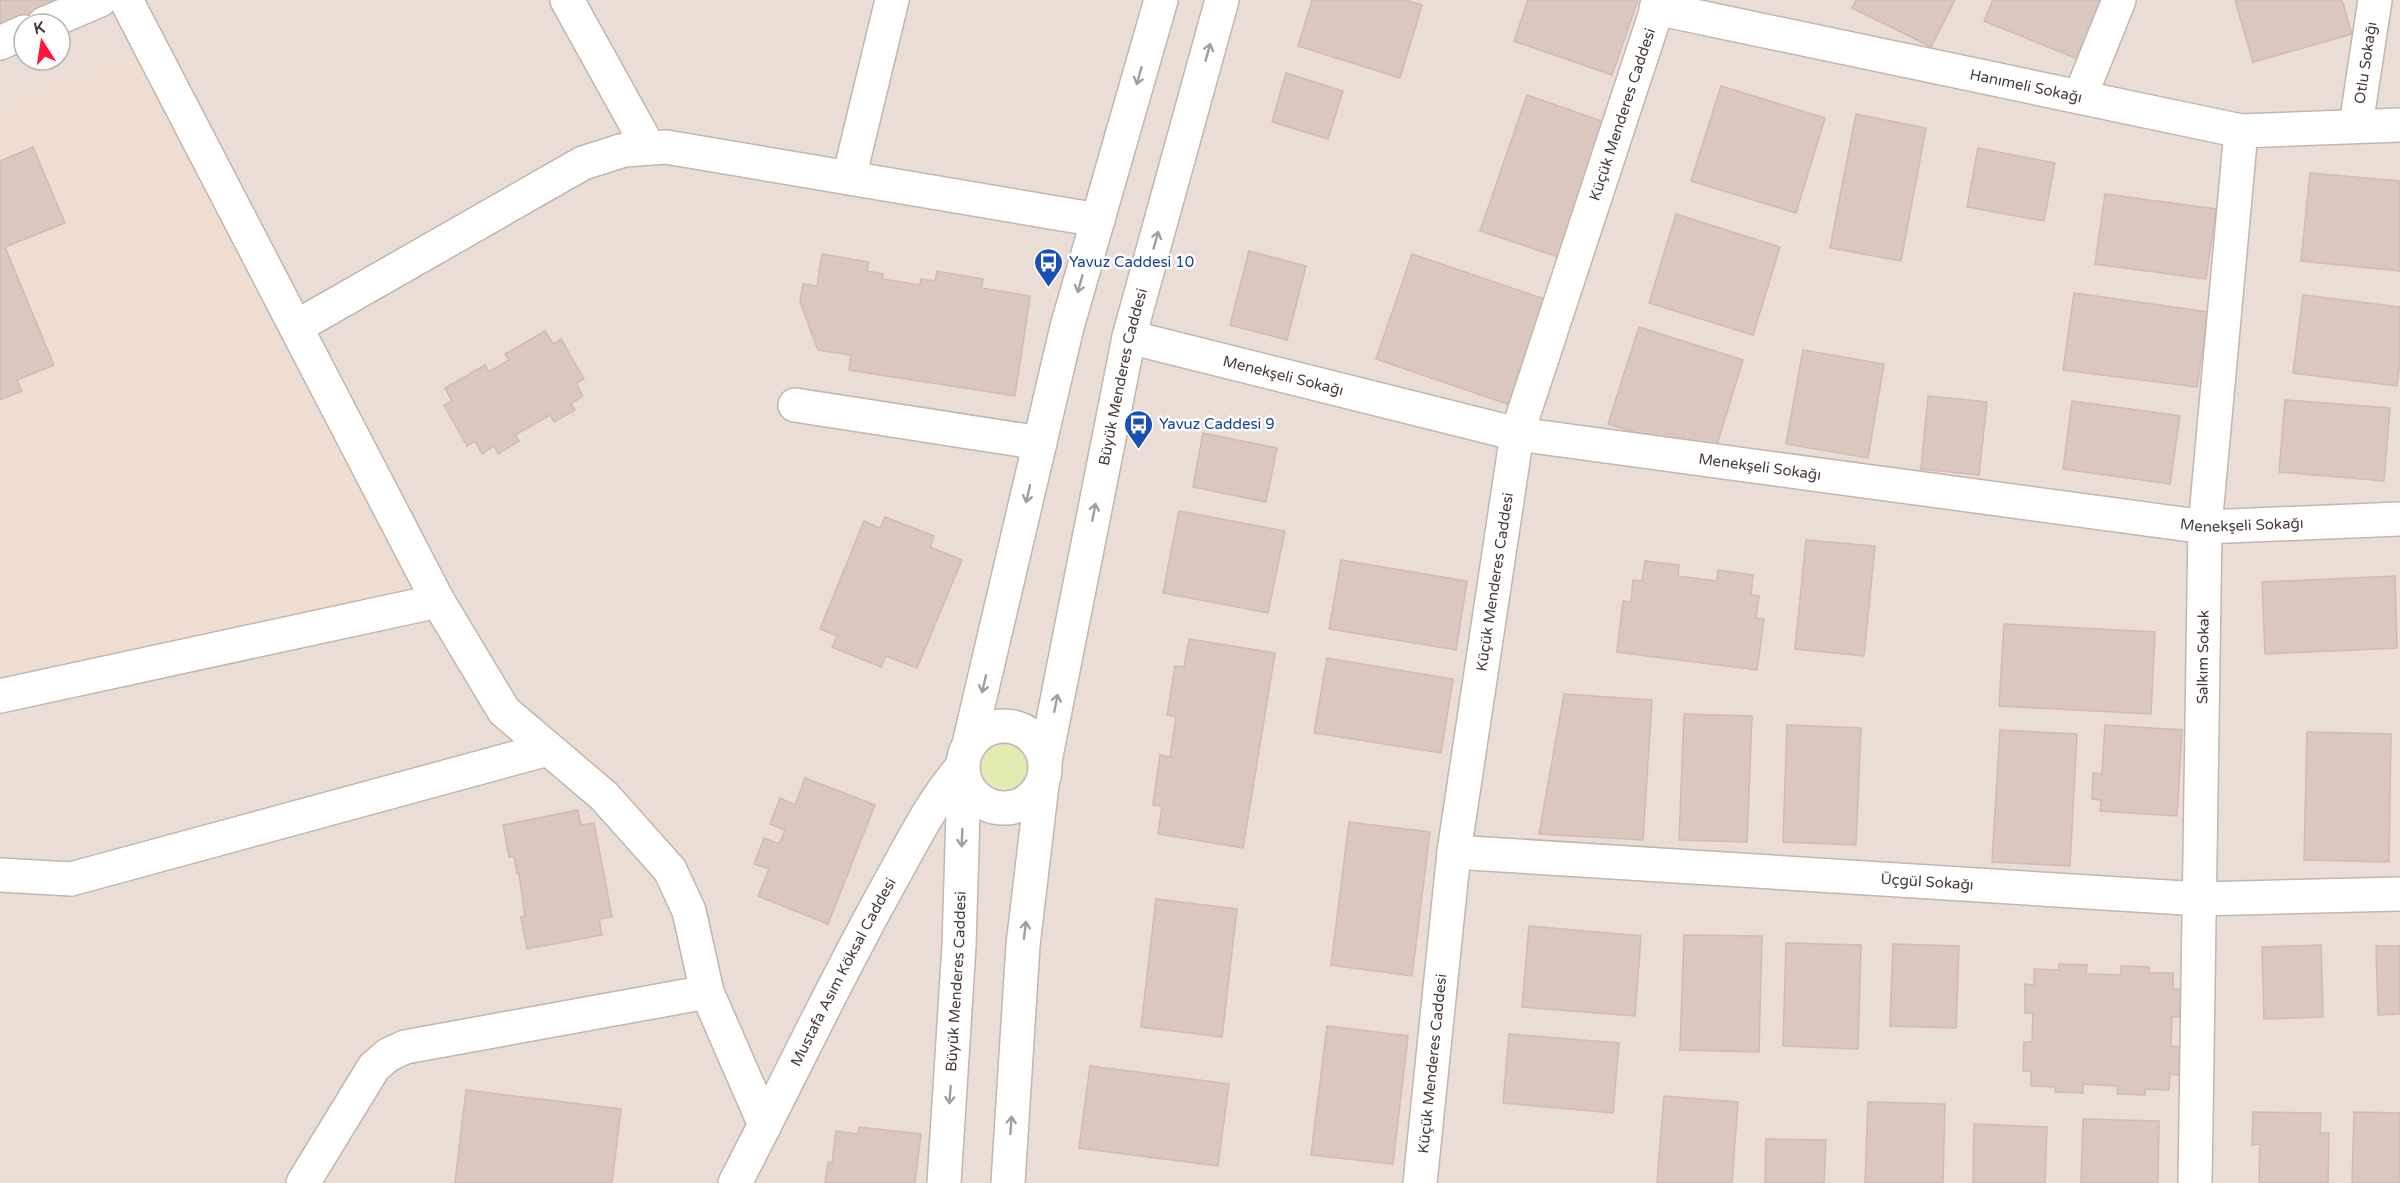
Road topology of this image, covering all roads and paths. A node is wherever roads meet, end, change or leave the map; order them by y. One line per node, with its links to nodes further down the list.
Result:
1 (100, 0): 10 (street)
2 (126, 0): 18 (street)
3 (567, 0): 15 (street)
4 (892, 0): 16 (street)
5 (1161, 0): 17 (street, Büyük Menderes Caddesi, one-way to 17)
6 (1222, 0): 19 (street, Büyük Menderes Caddesi, one-way to 6)
7 (2120, 0): 11 (street)
8 (2375, 0): 12 (street, Otlu Sokağı)
9 (1658, 4): 11 (street, Hanımeli Sokağı); 21 (street, Küçük Menderes Caddesi)
10 (72, 12)
11 (2080, 97): 14 (street, Hanımeli Sokağı)
12 (2356, 125): 13 (street, Hanımeli Sokağı); 14 (street, Hanımeli Sokağı)
13 (2400, 125)
14 (2241, 131): 24 (street, Salkım Sokak)
15 (649, 148): 16 (street); 18 (street)
16 (849, 178): 17 (street)
17 (1098, 220): 22 (street, Büyük Menderes Caddesi, one-way to 22)
18 (296, 327): 25 (street)
19 (1129, 338): 21 (street, Menekşeli Sokağı); 29 (street, Büyük Menderes Caddesi, one-way to 19)
20 (795, 405): 22 (street)
21 (1517, 434): 24 (street, Menekşeli Sokağı); 30 (street, Küçük Menderes Caddesi)
22 (1040, 443): 28 (street, Büyük Menderes Caddesi, one-way to 28)
23 (2400, 519): 24 (street, Menekşeli Sokağı)
24 (2205, 528): 33 (street, Salkım Sokak)
25 (438, 601): 26 (street); 27 (street)
26 (0, 696)
27 (548, 749): 31 (street); 34 (street)
28 (965, 763): 29 (street); 29 (street); 35 (street, Mustafa Asım Köksal Caddesi); 38 (street, Büyük Menderes Caddesi, one-way to 38)
29 (1044, 773): 39 (street, Büyük Menderes Caddesi, one-way to 29)
30 (1454, 852): 33 (street, Üçgül Sokağı); 40 (street, Küçük Menderes Caddesi)
31 (0, 875)
32 (2400, 894): 33 (street, Üçgül Sokağı)
33 (2200, 899): 41 (street, Salkım Sokak)
34 (707, 992): 35 (street); 36 (street)
35 (765, 1125): 37 (street, Mustafa Asım Köksal Caddesi)
36 (303, 1183)
37 (735, 1183)
38 (944, 1183)
39 (1008, 1183)
40 (1420, 1183)
41 (2195, 1183)

